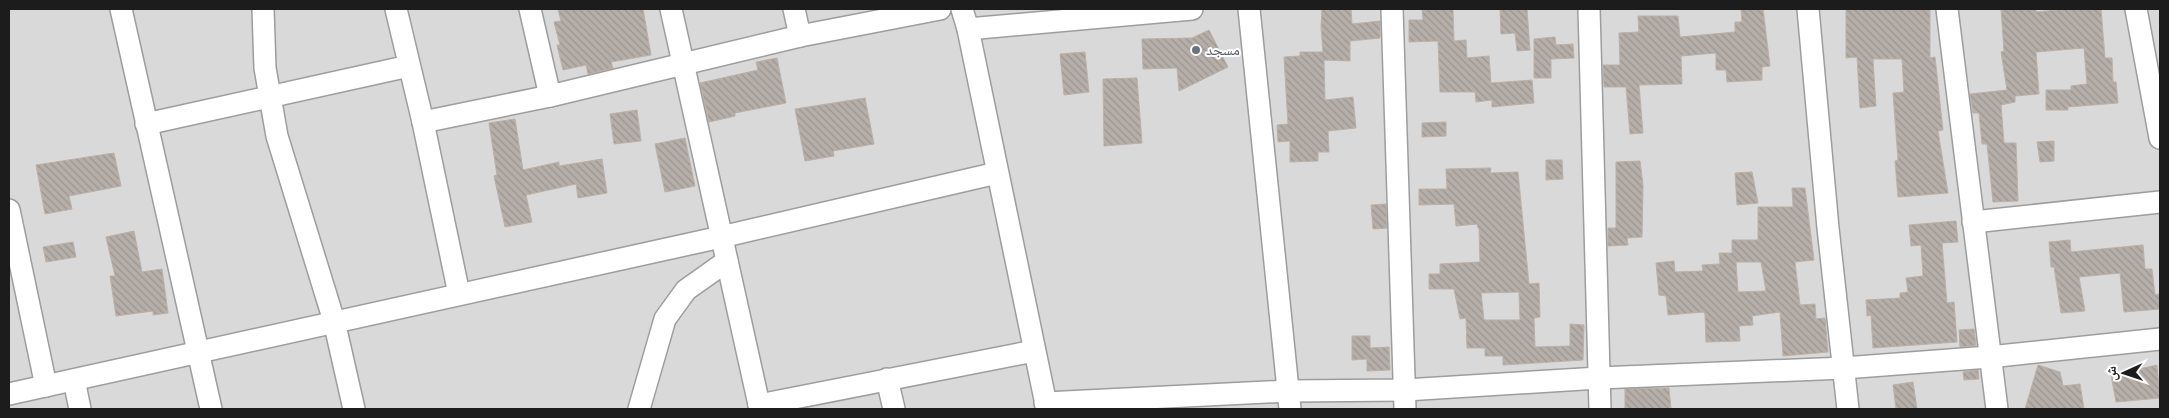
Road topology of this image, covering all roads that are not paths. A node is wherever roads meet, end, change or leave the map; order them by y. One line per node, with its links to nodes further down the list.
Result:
1 (121, 9): 24 (street)
2 (263, 9): 22 (street)
3 (396, 9): 19 (street)
4 (530, 9): 21 (street)
5 (671, 9): 18 (street)
6 (794, 9): 17 (street)
7 (940, 9): 17 (street)
8 (962, 9): 16 (street)
9 (1192, 9): 16 (street)
10 (1249, 9): 44 (street)
11 (1392, 9): 45 (street)
12 (1589, 9): 39 (street)
13 (1808, 9): 38 (street)
14 (1947, 9): 29 (street)
15 (2136, 9): 20 (street)
16 (968, 29): 26 (street)
17 (800, 36): 18 (street)
18 (683, 64): 21 (street); 30 (street)
19 (409, 66): 22 (street); 23 (street)
20 (2156, 86): 25 (street)
21 (550, 96): 23 (street)
22 (269, 98): 24 (street); 33 (street)
23 (423, 122): 32 (street)
24 (146, 124): 36 (street)
25 (2160, 138)
26 (998, 173): 30 (street); 35 (street)
27 (2160, 202): 29 (street)
28 (9, 210): 42 (street)
29 (1973, 222): 37 (street)
30 (722, 237): 31 (street); 32 (street)
31 (727, 261): 47 (street); 51 (street)
32 (459, 294): 33 (street)
33 (334, 321): 36 (street); 50 (street)
34 (2160, 339): 37 (street)
35 (1034, 351): 40 (street); 46 (street)
36 (197, 352): 41 (street); 49 (street)
37 (1989, 356): 38 (street); 55 (street)
38 (1844, 368): 39 (street); 54 (street)
39 (1599, 378): 45 (street); 53 (street)
40 (887, 379): 47 (street); 52 (street)
41 (74, 380): 42 (street); 48 (street)
42 (46, 386): 43 (street)
43 (9, 394)
44 (1289, 400): 45 (street); 46 (street)
45 (1405, 400)
46 (1046, 406)
47 (760, 407)
48 (80, 409)
49 (211, 409)
50 (354, 409)
51 (639, 409)
52 (894, 409)
53 (1600, 409)
54 (1848, 409)
55 (1997, 409)

